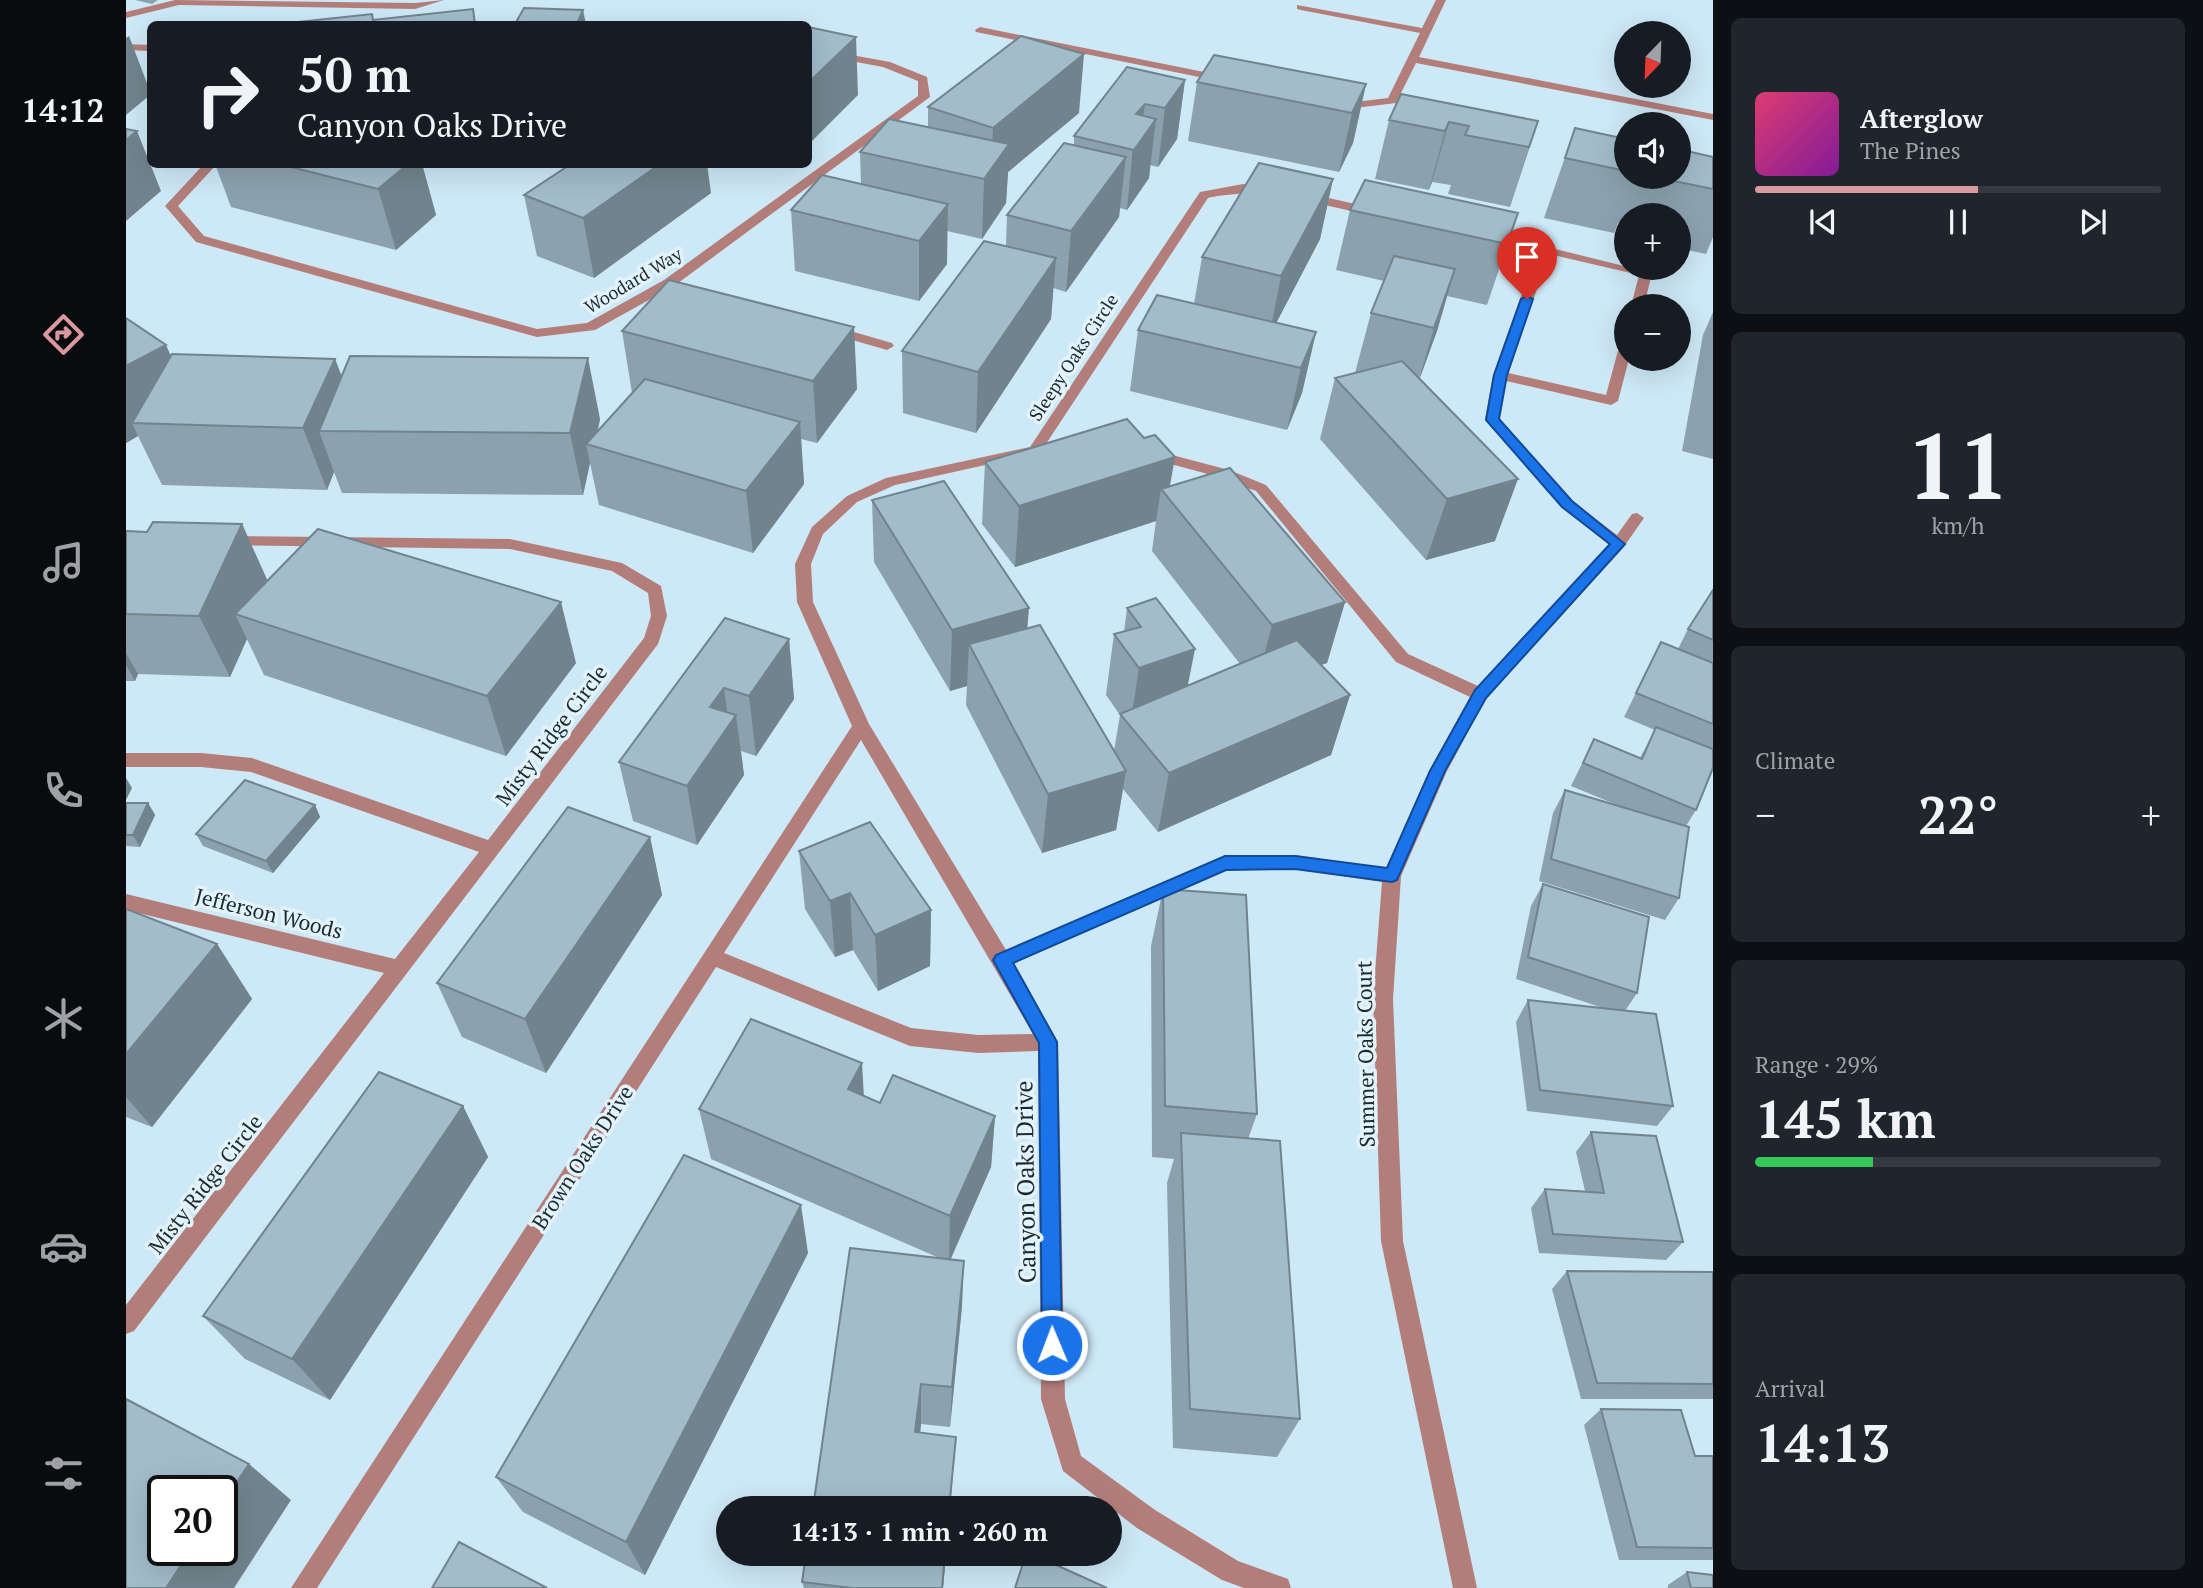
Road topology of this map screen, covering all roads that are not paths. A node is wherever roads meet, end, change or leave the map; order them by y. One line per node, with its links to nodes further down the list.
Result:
1 (439, 0): 4 (street)
2 (1441, 0): 6 (street)
3 (1301, 7): 6 (street)
4 (126, 15)
5 (980, 30): 11 (street)
6 (1424, 31): 10 (street)
7 (126, 47): 8 (street)
8 (147, 48)
9 (812, 51): 14 (street, Woodard Way)
10 (1411, 59): 12 (street); 13 (street)
11 (1234, 81)
12 (1328, 100)
13 (1713, 117)
14 (207, 168)
15 (1382, 214): 24 (street, Sleepy Oaks Circle)
16 (1477, 234): 17 (street)
17 (1544, 249): 18 (street); 22 (street)
18 (1640, 294)
19 (822, 327): 20 (street)
20 (887, 346)
21 (1619, 371): 22 (street)
22 (1500, 375): 28 (street)
23 (1058, 445): 24 (street, Sleepy Oaks Circle)
24 (1035, 450): 30 (street, Canyon Oaks Drive)
25 (1144, 452): 29 (street)
26 (1637, 518): 28 (street, Summer Oaks Court)
27 (208, 541): 32 (street, Misty Ridge Circle)
28 (1618, 544): 29 (street, Summer Oaks Court)
29 (1480, 694): 33 (street, Summer Oaks Court)
30 (862, 726): 35 (street, Brown Oaks Drive); 36 (street, Canyon Oaks Drive)
31 (126, 760): 32 (street)
32 (492, 849): 37 (street, Misty Ridge Circle)
33 (1392, 876): 36 (street); 42 (street, Summer Oaks Court)
34 (126, 902): 37 (street, Jefferson Woods)
35 (713, 957): 38 (street); 40 (street, Brown Oaks Drive)
36 (1002, 960): 38 (street, Canyon Oaks Drive)
37 (401, 969): 39 (street, Misty Ridge Circle)
38 (1048, 1042): 41 (street, Canyon Oaks Drive)
39 (126, 1322)
40 (303, 1588)
41 (1279, 1588)
42 (1465, 1588)

